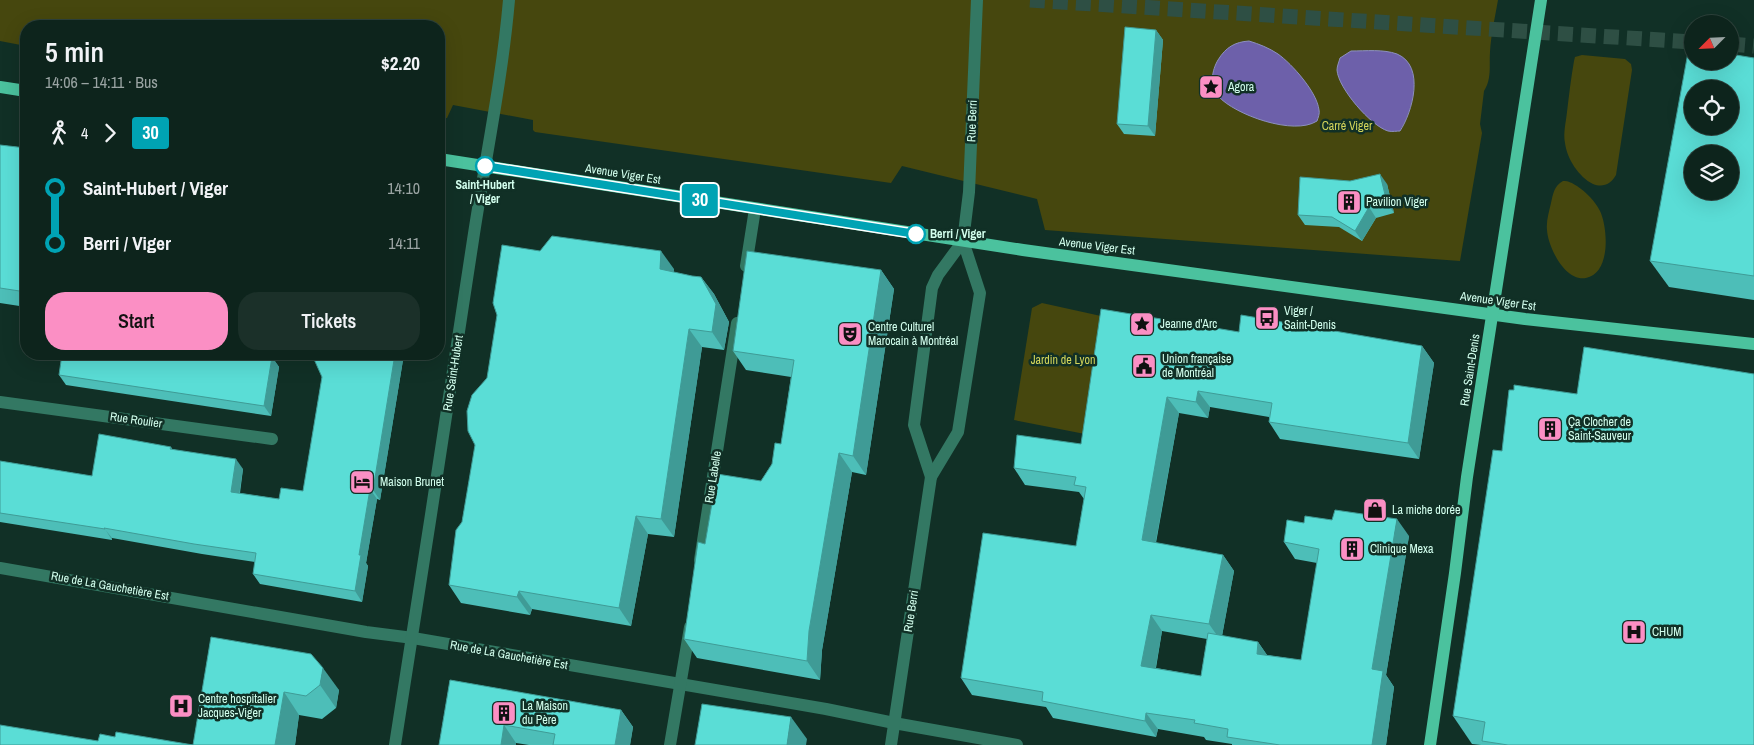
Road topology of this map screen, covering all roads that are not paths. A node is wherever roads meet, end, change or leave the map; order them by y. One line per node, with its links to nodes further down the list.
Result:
1 (509, 0): 7 (street, Rue Saint-Hubert)
2 (977, 0): 9 (street, Rue Berri)
3 (1541, 0): 12 (main road, Rue Saint-Denis)
4 (0, 87): 5 (main road)
5 (20, 90)
6 (445, 160): 7 (main road, Avenue Viger Est)
7 (485, 166): 8 (main road, Avenue Viger Est); 20 (street, Rue Saint-Hubert)
8 (755, 209): 9 (main road, Avenue Viger Est); 10 (street)
9 (963, 241): 12 (main road, Avenue Viger Est); 16 (street, Rue Berri); 16 (street, Rue Berri)
10 (745, 275)
11 (739, 312): 18 (street, Rue Labelle)
12 (1493, 314): 13 (main road, Avenue Viger Est); 27 (main road, Rue Saint-Denis)
13 (1754, 344)
14 (0, 402): 15 (street, Rue Roulier)
15 (272, 439)
16 (931, 477): 22 (street, Rue Berri)
17 (0, 568): 20 (street, Rue de La Gauchetière Est)
18 (698, 574)
19 (692, 613): 21 (street)
20 (413, 638): 21 (street, Rue de La Gauchetière Est); 23 (street, Rue Saint-Hubert)
21 (680, 685): 22 (street, Rue de La Gauchetière Est); 24 (street)
22 (894, 723): 25 (street, Rue Berri); 26 (street, Rue de La Gauchetière Est)
23 (395, 745)
24 (670, 745)
25 (892, 745)
26 (1017, 745)
27 (1430, 745)

